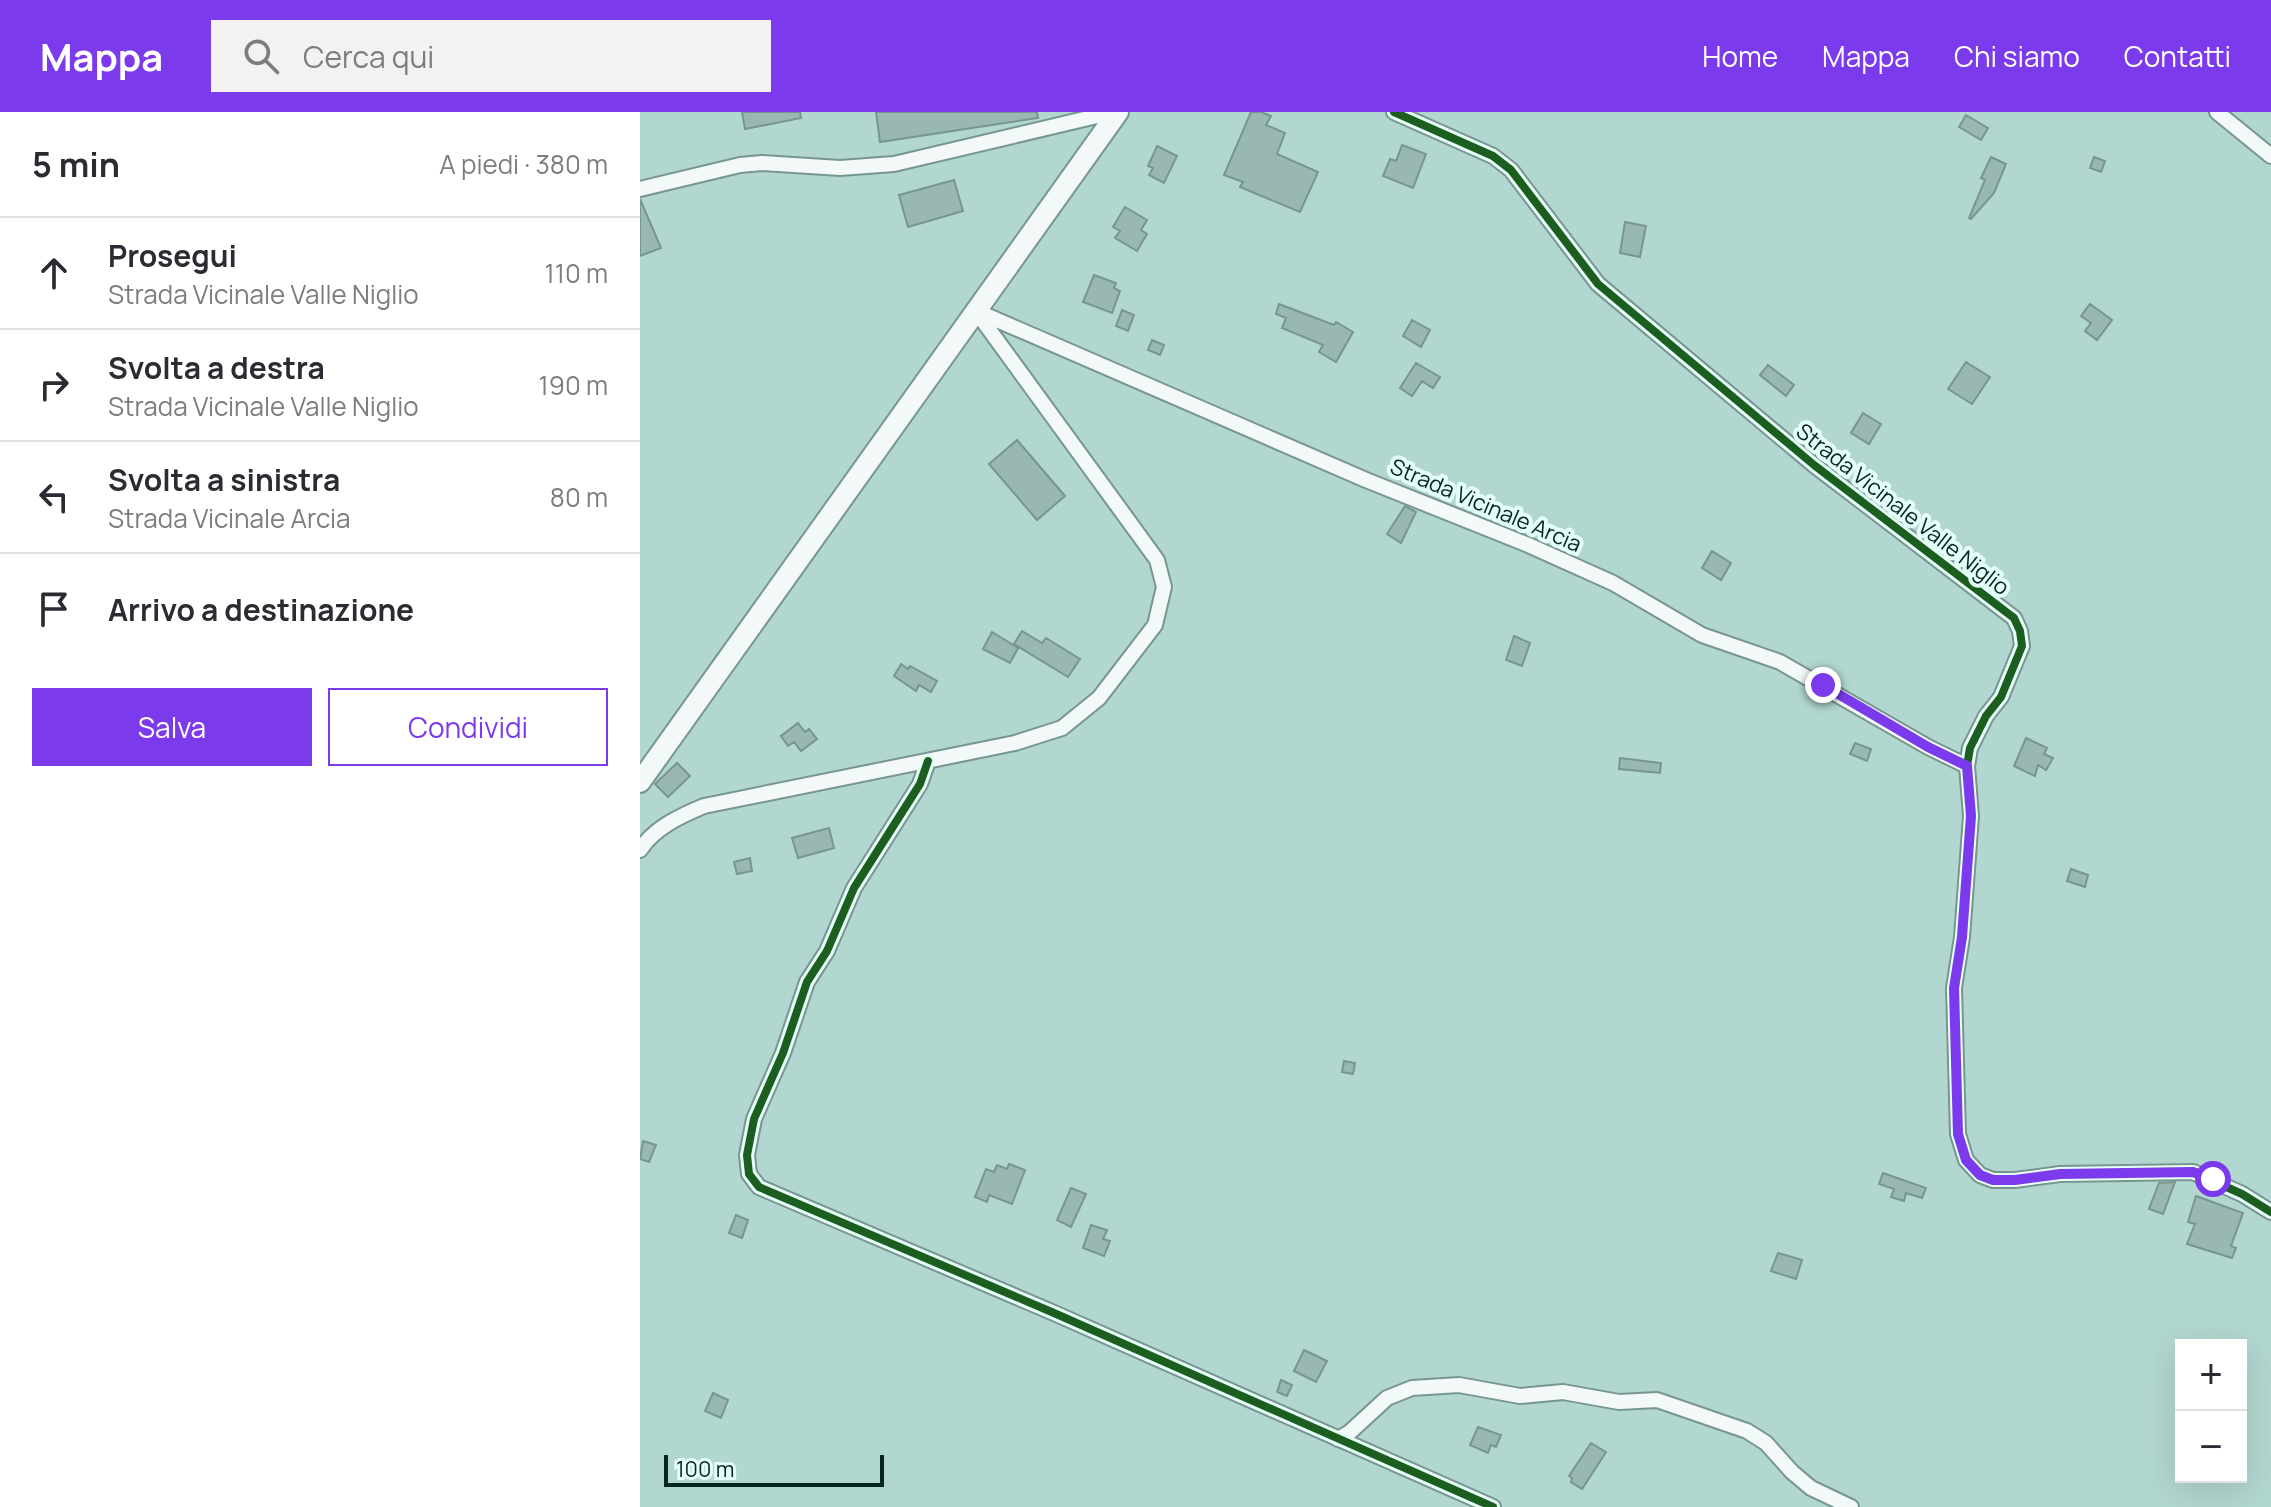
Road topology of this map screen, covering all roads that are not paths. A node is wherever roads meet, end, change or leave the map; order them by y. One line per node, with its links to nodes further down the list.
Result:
1 (1116, 112): 5 (street); 6 (main road)
2 (1394, 112): 8 (street, Strada Vicinale Valle Niglio)
3 (2217, 112): 4 (street)
4 (2271, 156)
5 (640, 189)
6 (974, 310): 7 (street); 8 (street, Strada Vicinale Arcia); 9 (main road)
7 (928, 761): 10 (street); 12 (street)
8 (1967, 766): 11 (street, Strada Vicinale Valle Niglio)
9 (640, 782)
10 (640, 850)
11 (2271, 1212)
12 (1338, 1439): 13 (street); 14 (street)
13 (1493, 1507)
14 (1851, 1507)

